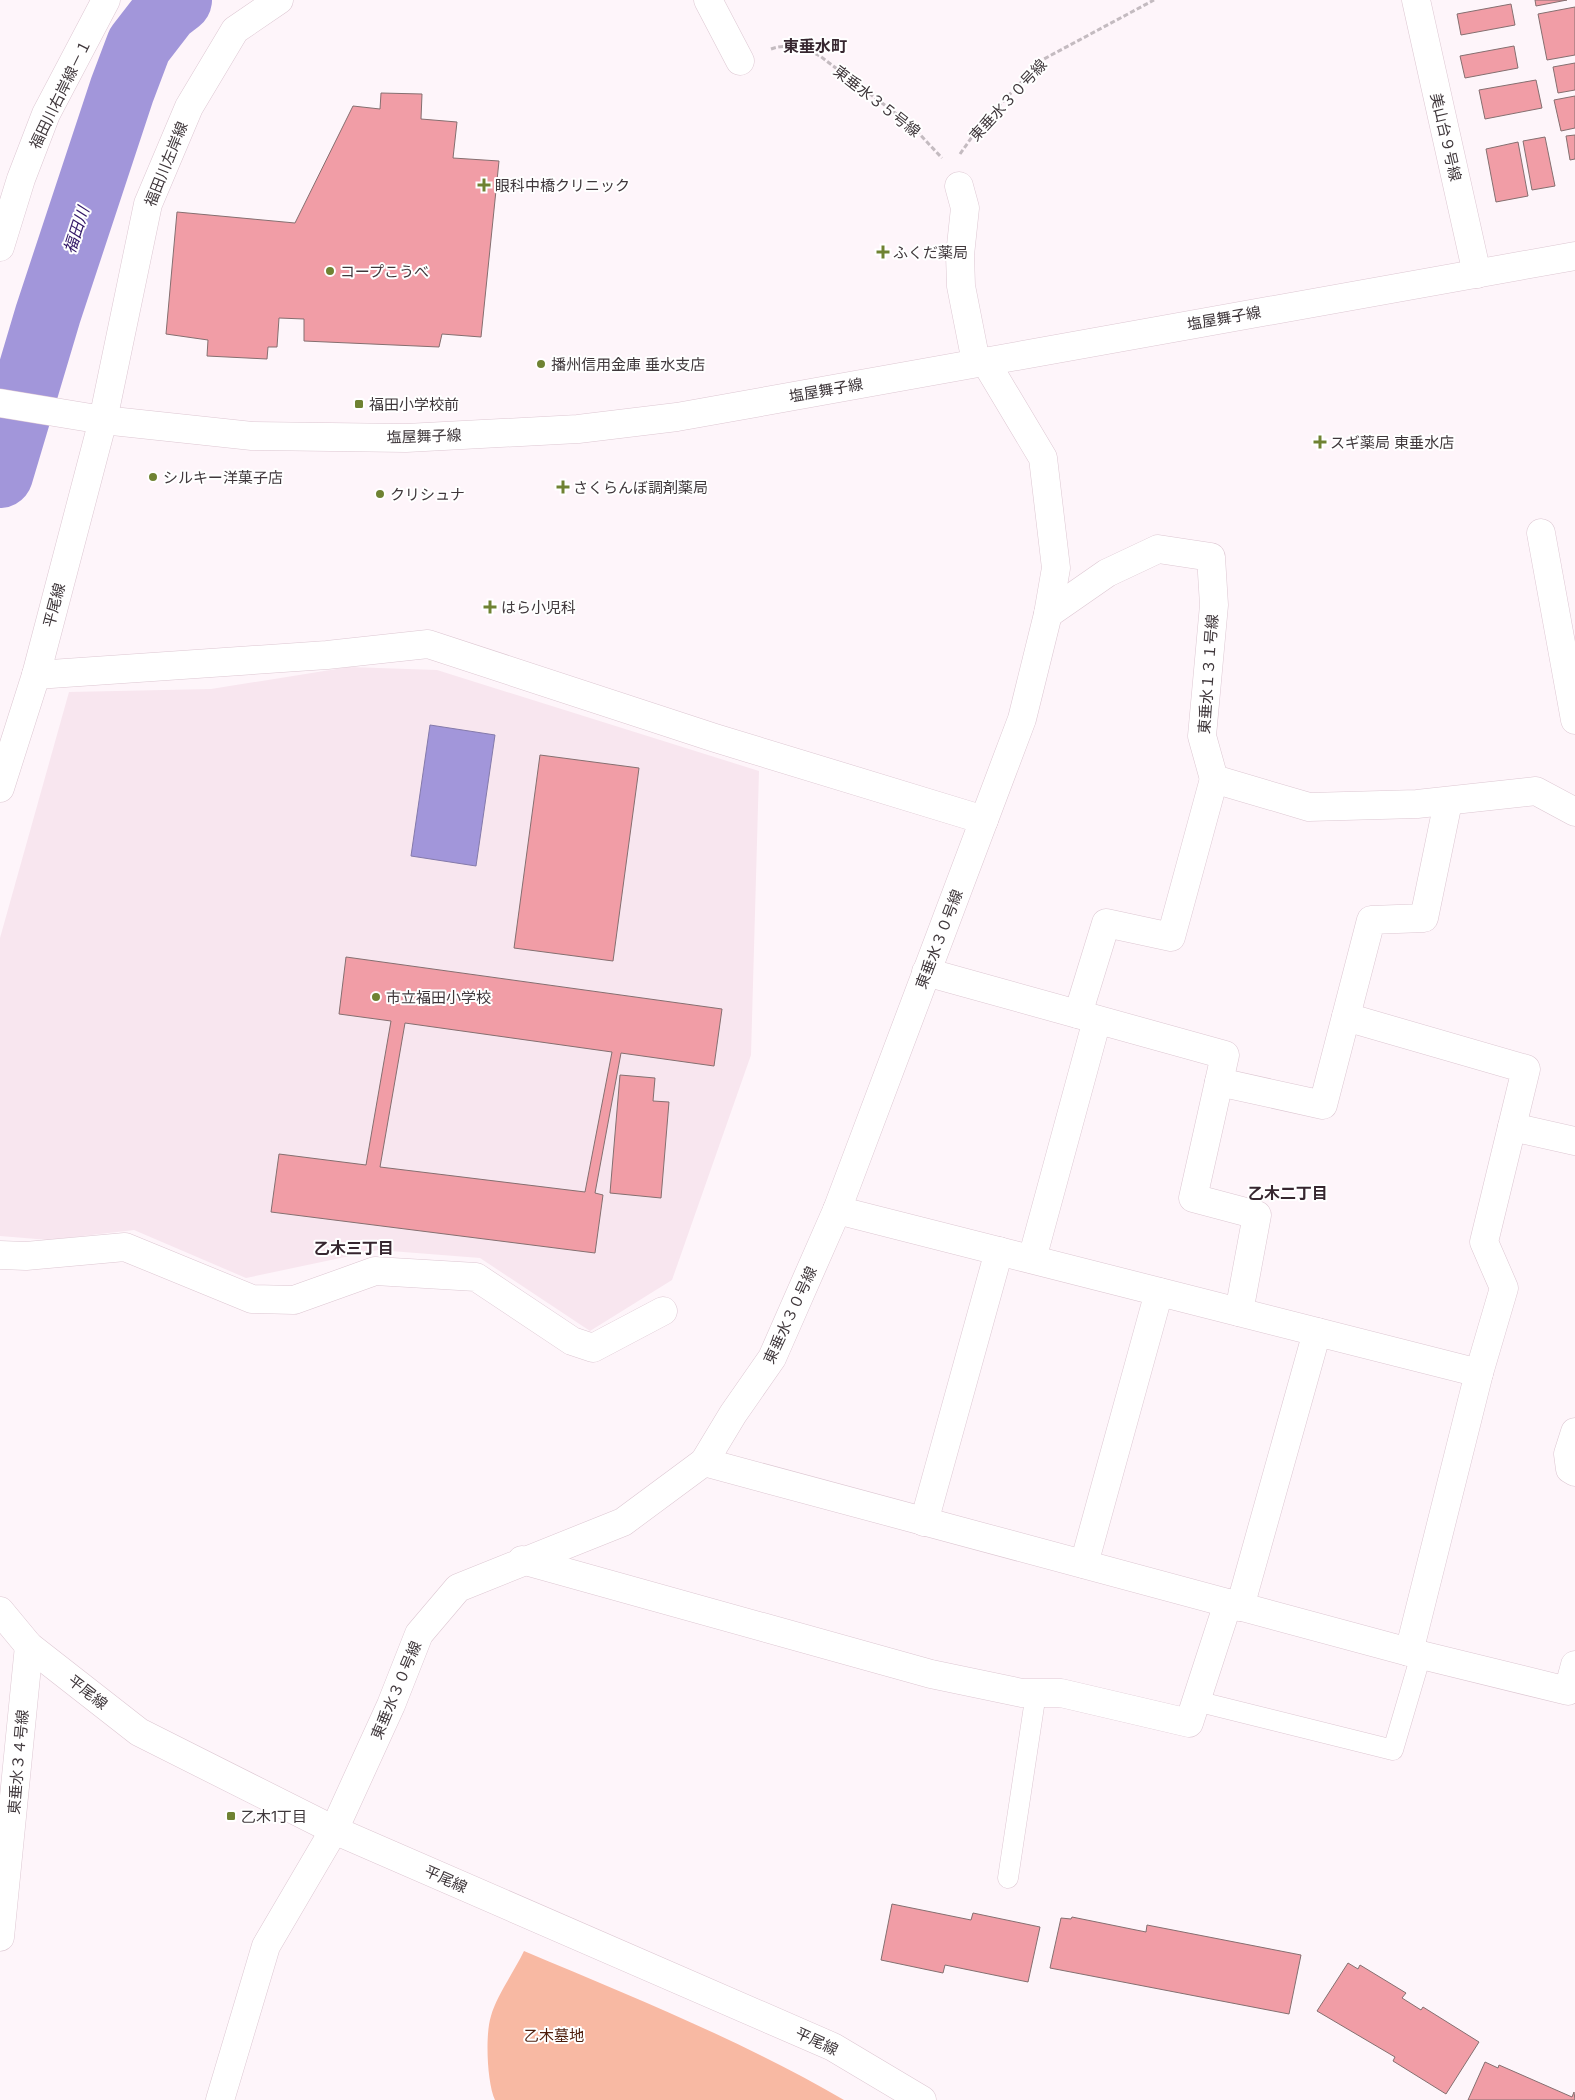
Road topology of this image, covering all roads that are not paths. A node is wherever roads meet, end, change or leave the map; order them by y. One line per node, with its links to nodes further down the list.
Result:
1 (106, 0): 6 (street, 福田川右岸線－１)
2 (279, 0): 13 (street, 福田川左岸線)
3 (708, 0): 5 (street)
4 (1416, 0): 10 (street, 美山台９号線)
5 (740, 61)
6 (10, 174): 8 (street, 福田川右岸線－１)
7 (957, 174): 11 (street, 東垂水３０号線)
8 (0, 247)
9 (1575, 256): 10 (street, 塩屋舞子線)
10 (1477, 274): 11 (street, 塩屋舞子線)
11 (981, 362): 13 (street, 塩屋舞子線); 15 (street, 東垂水３０号線)
12 (0, 403): 13 (street, 塩屋舞子線)
13 (102, 420): 16 (street, 平尾線)
14 (1541, 533): 17 (street)
15 (1048, 614): 18 (street, 東垂水１３１号線); 22 (street, 東垂水３０号線)
16 (36, 675): 19 (street, 平尾線); 22 (street)
17 (1575, 720)
18 (1214, 779): 20 (street); 24 (street)
19 (0, 788)
20 (1448, 802): 21 (street); 25 (street)
21 (1575, 812)
22 (984, 820): 23 (street, 東垂水３０号線)
23 (926, 972): 24 (street); 29 (street, 東垂水３０号線)
24 (1088, 1017): 26 (street); 32 (street)
25 (1346, 1018): 26 (street); 27 (street)
26 (1219, 1082): 35 (street)
27 (1512, 1127): 28 (street); 37 (street)
28 (1572, 1140)
29 (837, 1210): 30 (street); 39 (street, 東垂水３０号線)
30 (1000, 1252): 32 (street); 41 (street)
31 (0, 1255): 34 (street)
32 (1032, 1259): 33 (street)
33 (1158, 1292): 35 (street); 43 (street)
34 (663, 1311)
35 (1239, 1312): 36 (street)
36 (1317, 1332): 37 (street); 44 (street)
37 (1479, 1373): 47 (street)
38 (1575, 1432): 40 (street)
39 (704, 1462): 41 (street); 42 (street, 東垂水３０号線)
40 (1575, 1472)
41 (924, 1522): 43 (street)
42 (522, 1560): 49 (street); 51 (street, 東垂水３０号線)
43 (1084, 1564): 44 (street)
44 (1234, 1605): 47 (street); 50 (street)
45 (0, 1611): 46 (street, 平尾線)
46 (29, 1646): 51 (street, 平尾線); 53 (street, 東垂水３４号線)
47 (1415, 1654): 48 (street); 50 (lane)
48 (1575, 1665)
49 (1036, 1693): 50 (street); 52 (lane)
50 (1196, 1701)
51 (334, 1830): 54 (street, 東垂水３０号線); 55 (street, 平尾線)
52 (1008, 1878)
53 (0, 1937)
54 (220, 2100)
55 (922, 2100)

